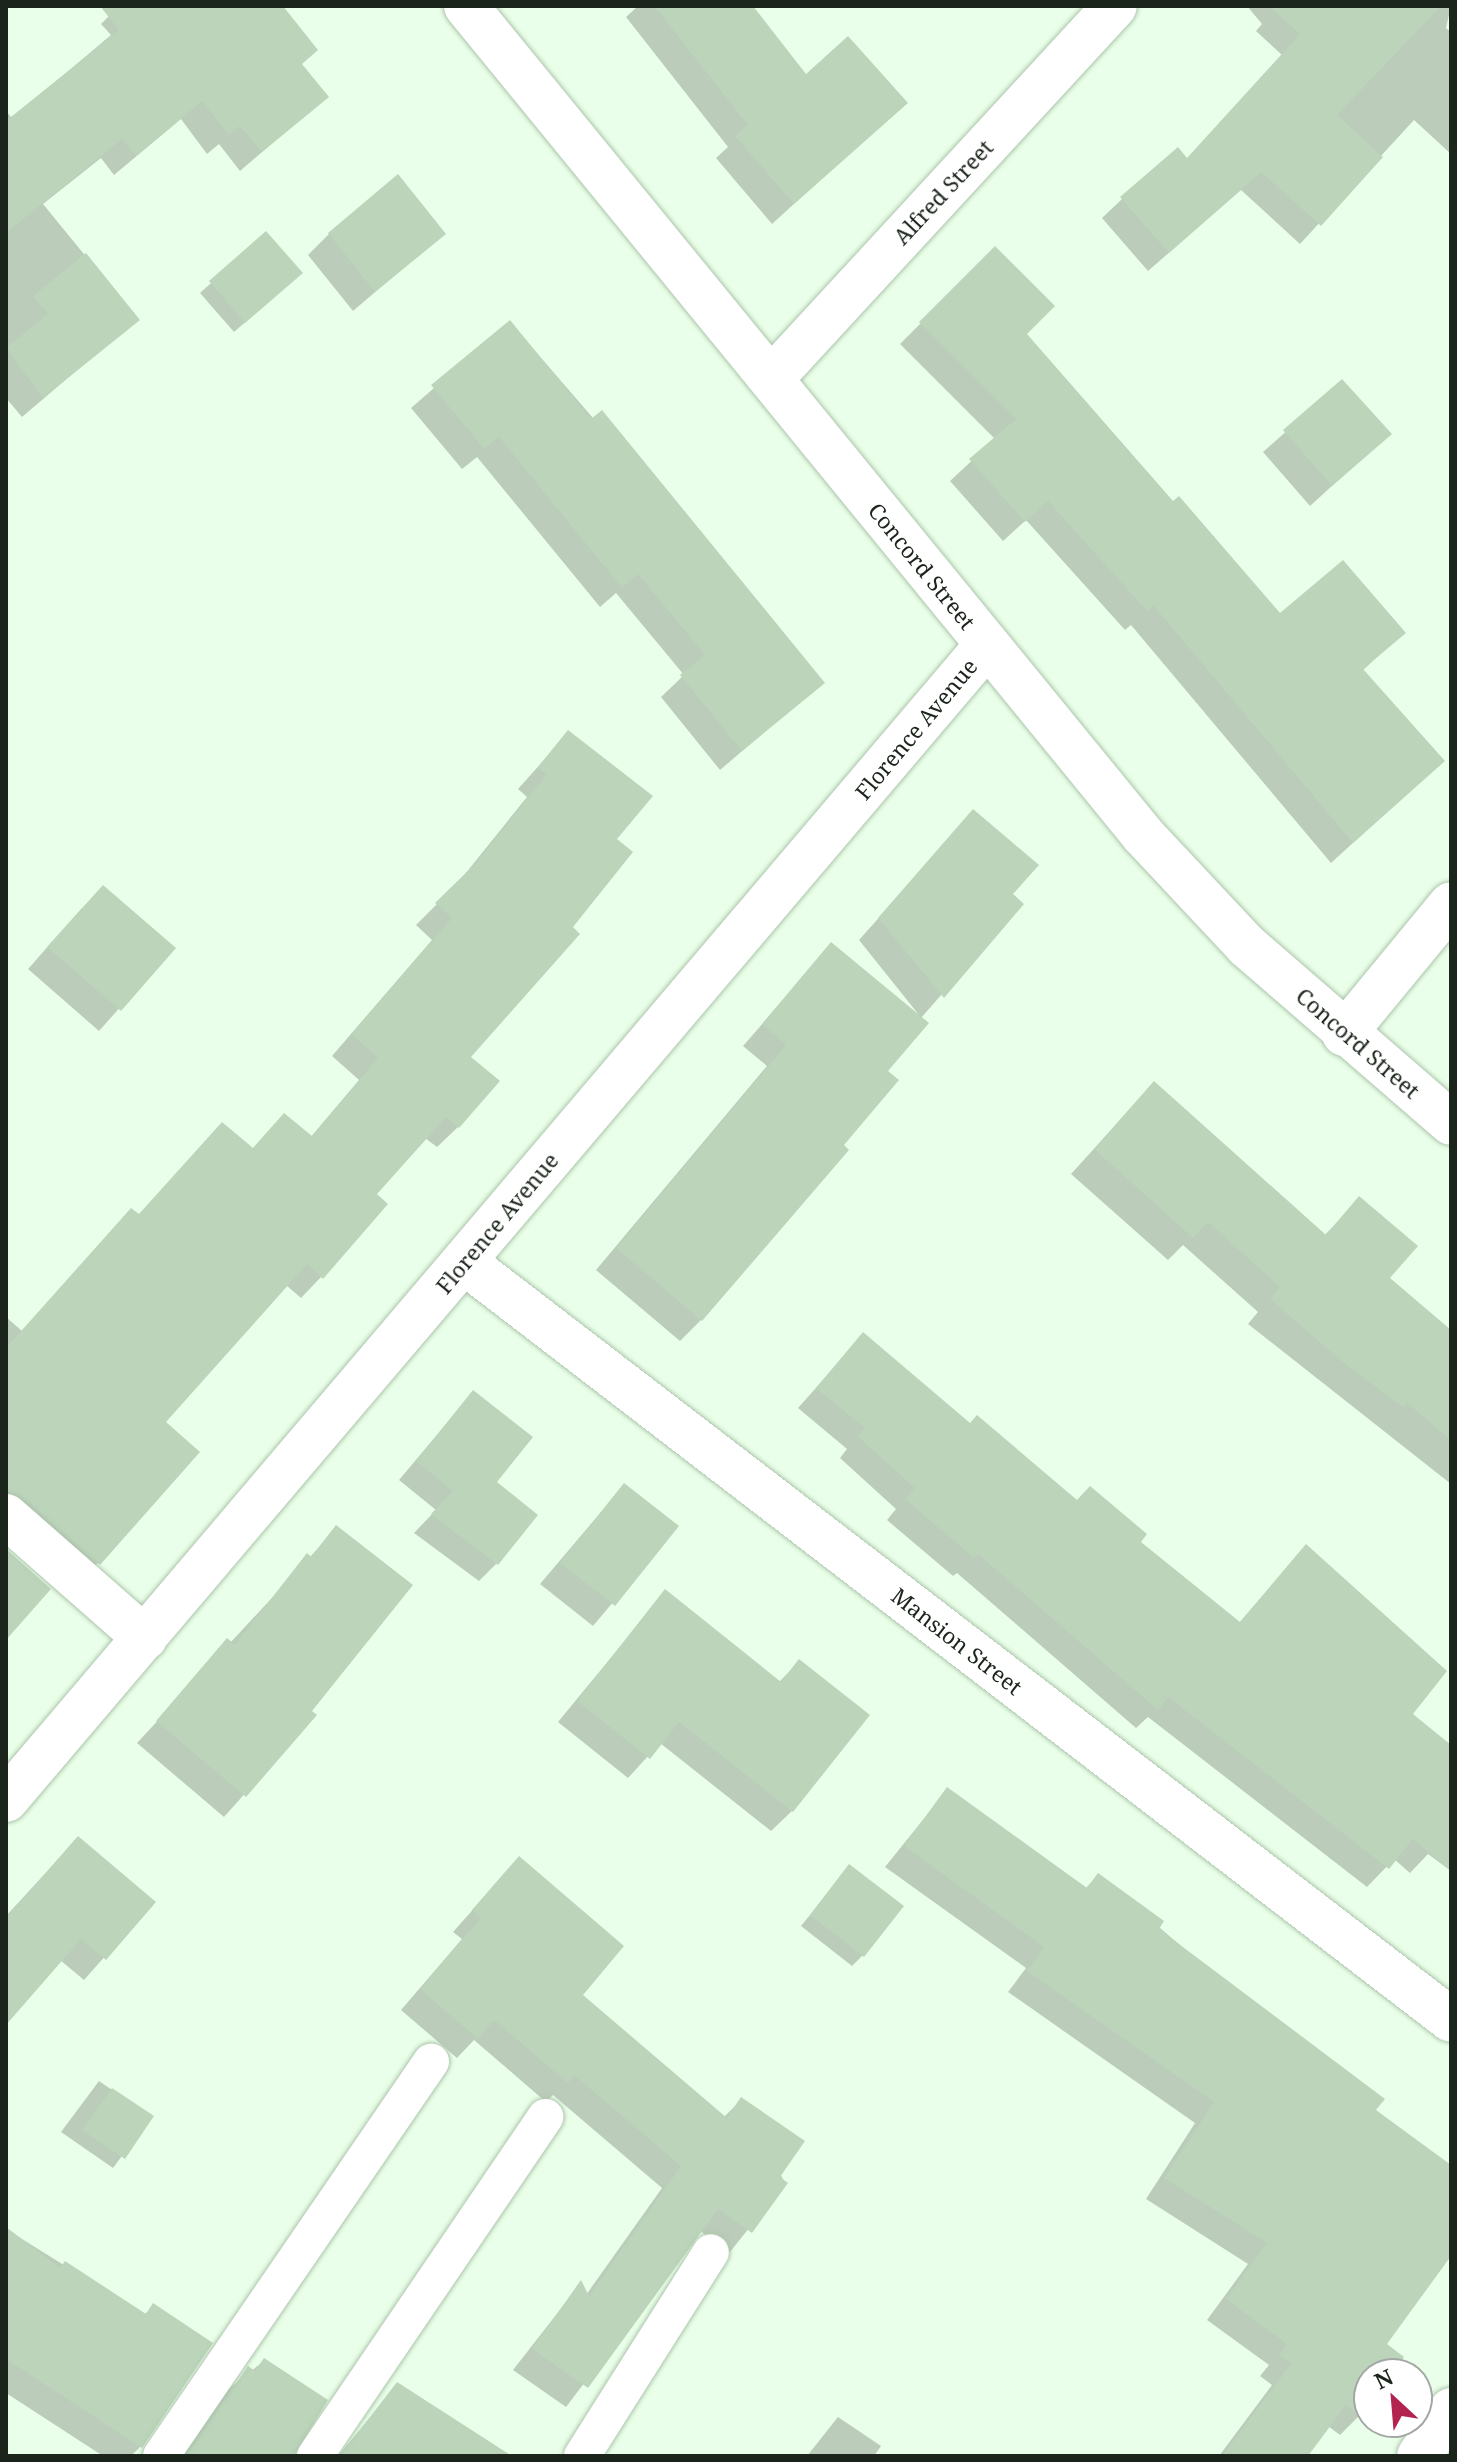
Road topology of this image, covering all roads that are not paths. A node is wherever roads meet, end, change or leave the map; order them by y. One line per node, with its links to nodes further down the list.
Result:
1 (466, 6): 3 (street, Concord Street)
2 (1115, 6): 3 (street, Alfred Street)
3 (771, 379): 4 (street, Concord Street)
4 (986, 646): 6 (street, Concord Street); 8 (street, Florence Avenue)
5 (1451, 904): 6 (street)
6 (1344, 1034): 7 (street, Concord Street)
7 (1451, 1123)
8 (464, 1262): 10 (street, Florence Avenue); 12 (street, Mansion Street)
9 (6, 1516): 10 (street)
10 (145, 1638): 11 (street, Florence Avenue)
11 (6, 1800)
12 (1451, 2020)
13 (431, 2062): 17 (lane)
14 (545, 2117): 18 (lane)
15 (711, 2252): 19 (lane)
16 (1451, 2410): 20 (street)
17 (161, 2456)
18 (315, 2456)
19 (582, 2456)
20 (1419, 2456)

